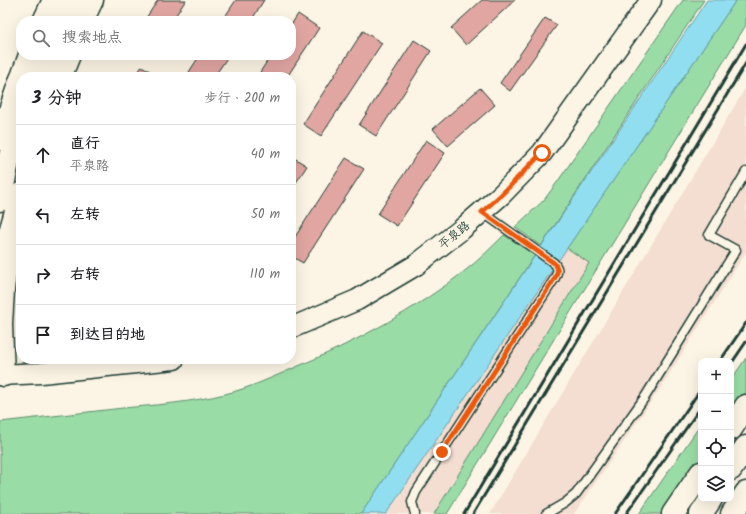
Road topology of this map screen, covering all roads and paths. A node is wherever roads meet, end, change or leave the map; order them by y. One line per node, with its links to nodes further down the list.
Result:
1 (54, 0): 5 (main road)
2 (71, 0): 6 (main road)
3 (92, 0): 7 (main road)
4 (651, 0): 20 (street, 平泉路)
5 (46, 16)
6 (63, 16)
7 (84, 16)
8 (28, 60): 11 (main road)
9 (44, 60): 12 (main road)
10 (67, 60): 13 (main road)
11 (23, 72)
12 (40, 72)
13 (62, 72)
14 (16, 93): 16 (main road)
15 (16, 138): 18 (main road)
16 (0, 139)
17 (746, 172): 32 (lane)
18 (0, 200)
19 (16, 211): 23 (main road)
20 (482, 212): 21 (street, 平泉路); 31 (lane)
21 (296, 326)
22 (126, 364): 23 (street)
23 (2, 375)
24 (746, 406): 25 (main road)
25 (734, 424)
26 (746, 447): 27 (main road)
27 (733, 466)
28 (698, 478): 33 (main road)
29 (746, 493): 35 (main road)
30 (709, 502): 34 (main road)
31 (415, 514)
32 (546, 514)
33 (674, 514)
34 (701, 514)
35 (732, 514)

